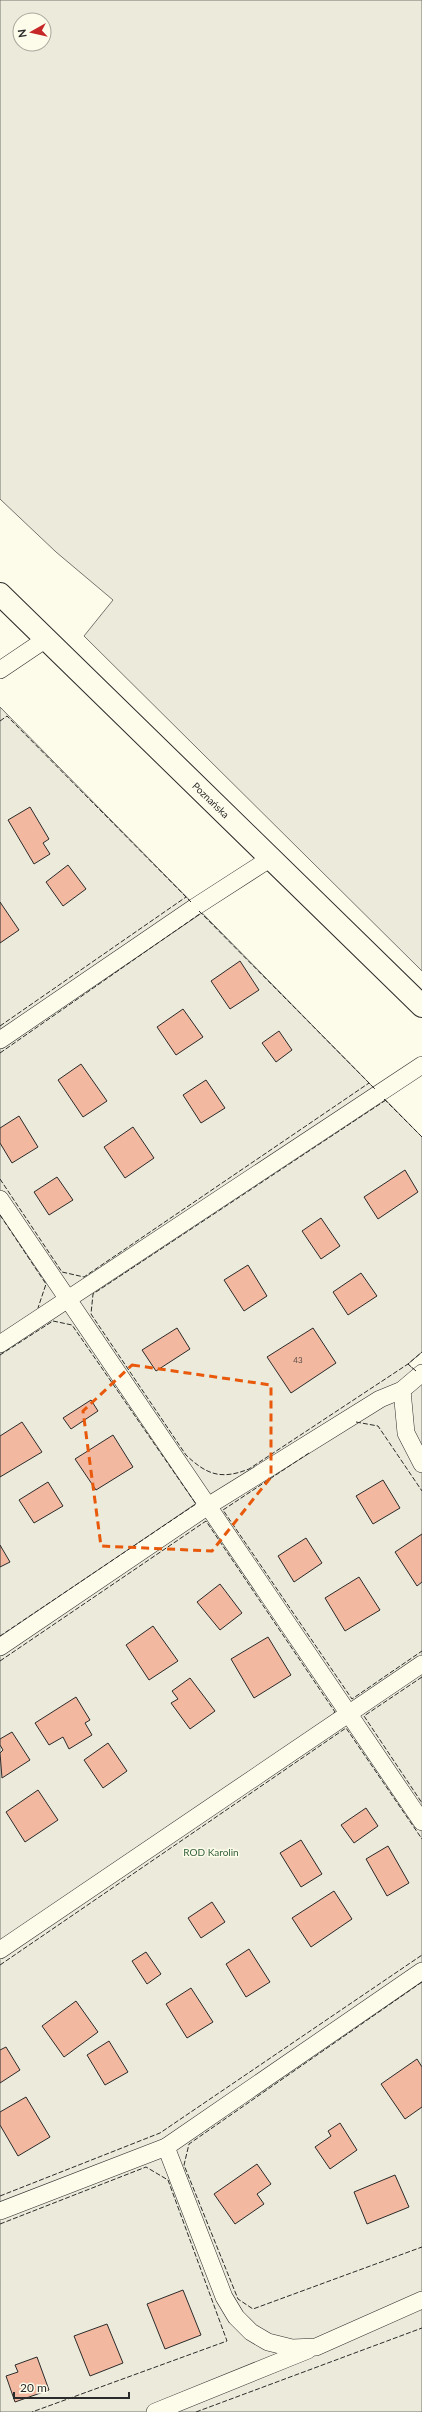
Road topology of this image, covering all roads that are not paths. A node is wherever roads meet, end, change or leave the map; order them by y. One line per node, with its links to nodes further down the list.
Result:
1 (0, 594): 2 (street, Poznańska)
2 (46, 639): 3 (lane); 4 (street, Poznańska)
3 (0, 670)
4 (271, 858): 5 (street, Poznańska); 6 (lane)
5 (422, 1006)
6 (0, 1040)
7 (422, 1065): 9 (lane)
8 (0, 1199): 9 (lane)
9 (67, 1298): 10 (lane); 14 (lane)
10 (0, 1344)
11 (422, 1373): 12 (lane)
12 (402, 1390): 13 (lane); 14 (lane)
13 (422, 1464)
14 (208, 1506): 15 (lane); 17 (lane)
15 (0, 1647)
16 (422, 1664): 17 (lane)
17 (348, 1713): 18 (lane); 19 (lane)
18 (422, 1822)
19 (0, 1950)
20 (422, 1971): 21 (lane)
21 (166, 2147): 22 (lane); 24 (lane)
22 (0, 2211)
23 (422, 2300): 24 (lane)
24 (316, 2347): 25 (lane)
25 (155, 2412)

